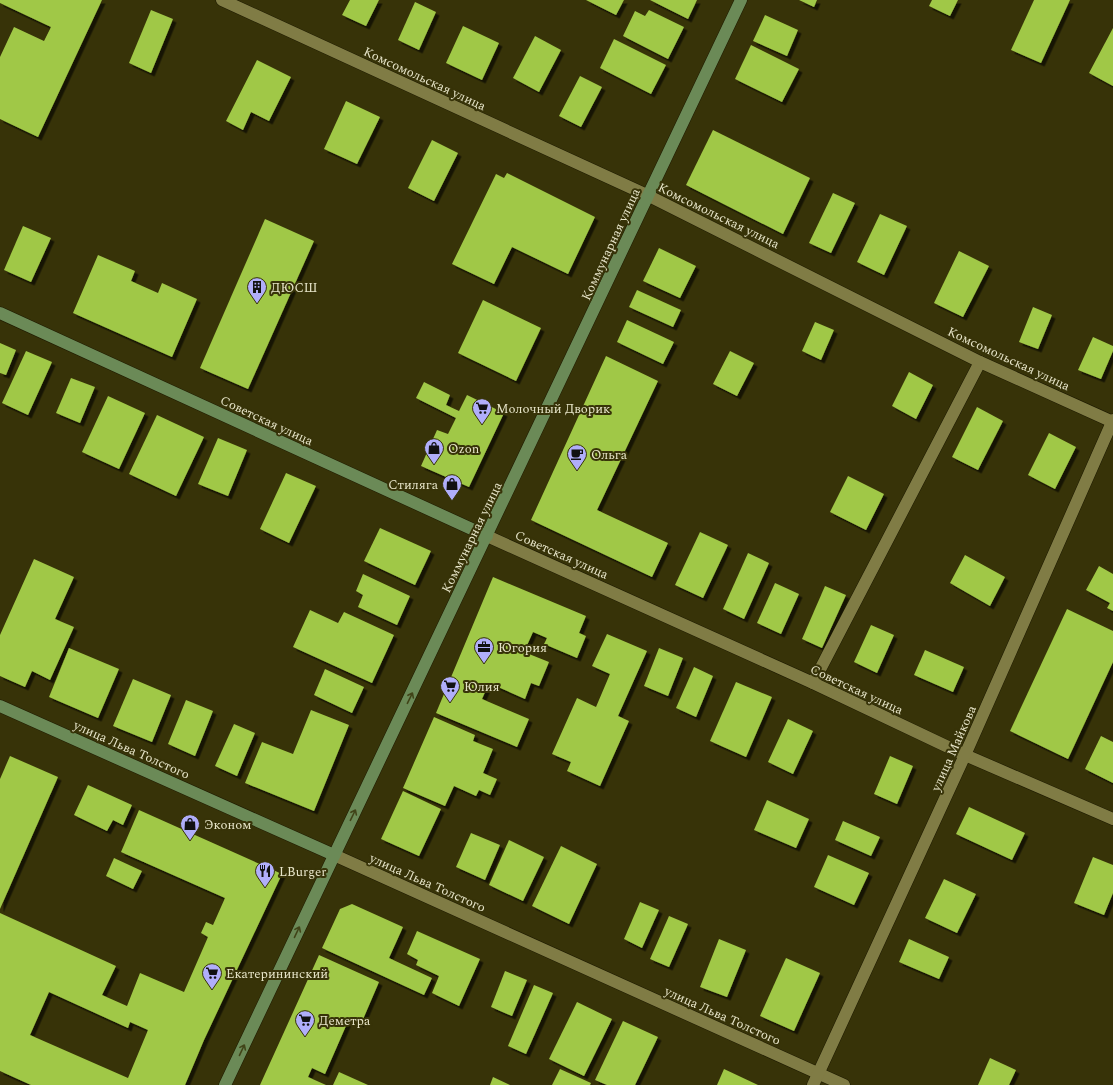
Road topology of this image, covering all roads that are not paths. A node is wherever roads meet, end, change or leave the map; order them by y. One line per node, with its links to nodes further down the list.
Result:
1 (222, 0): 3 (street, Комсомольская улица)
2 (741, 0): 3 (main road, Коммунарная улица)
3 (649, 196): 5 (street, Комсомольская улица); 7 (main road, Коммунарная улица)
4 (0, 313): 7 (main road, Советская улица)
5 (980, 362): 6 (street, Комсомольская улица); 8 (street)
6 (1113, 421): 10 (street, улица Майкова)
7 (487, 536): 8 (street, Советская улица); 12 (main road, Коммунарная улица, one-way to 7)
8 (813, 683): 10 (street, Советская улица)
9 (0, 706): 12 (main road, улица Льва Толстого)
10 (965, 755): 11 (street, Советская улица); 13 (street, улица Майкова)
11 (1113, 819)
12 (334, 855): 13 (street, улица Льва Толстого); 14 (main road, Коммунарная улица, one-way to 12)
13 (819, 1073): 15 (street, улица Майкова); 16 (street, улица Льва Толстого)
14 (225, 1085)
15 (813, 1085)
16 (844, 1085)

